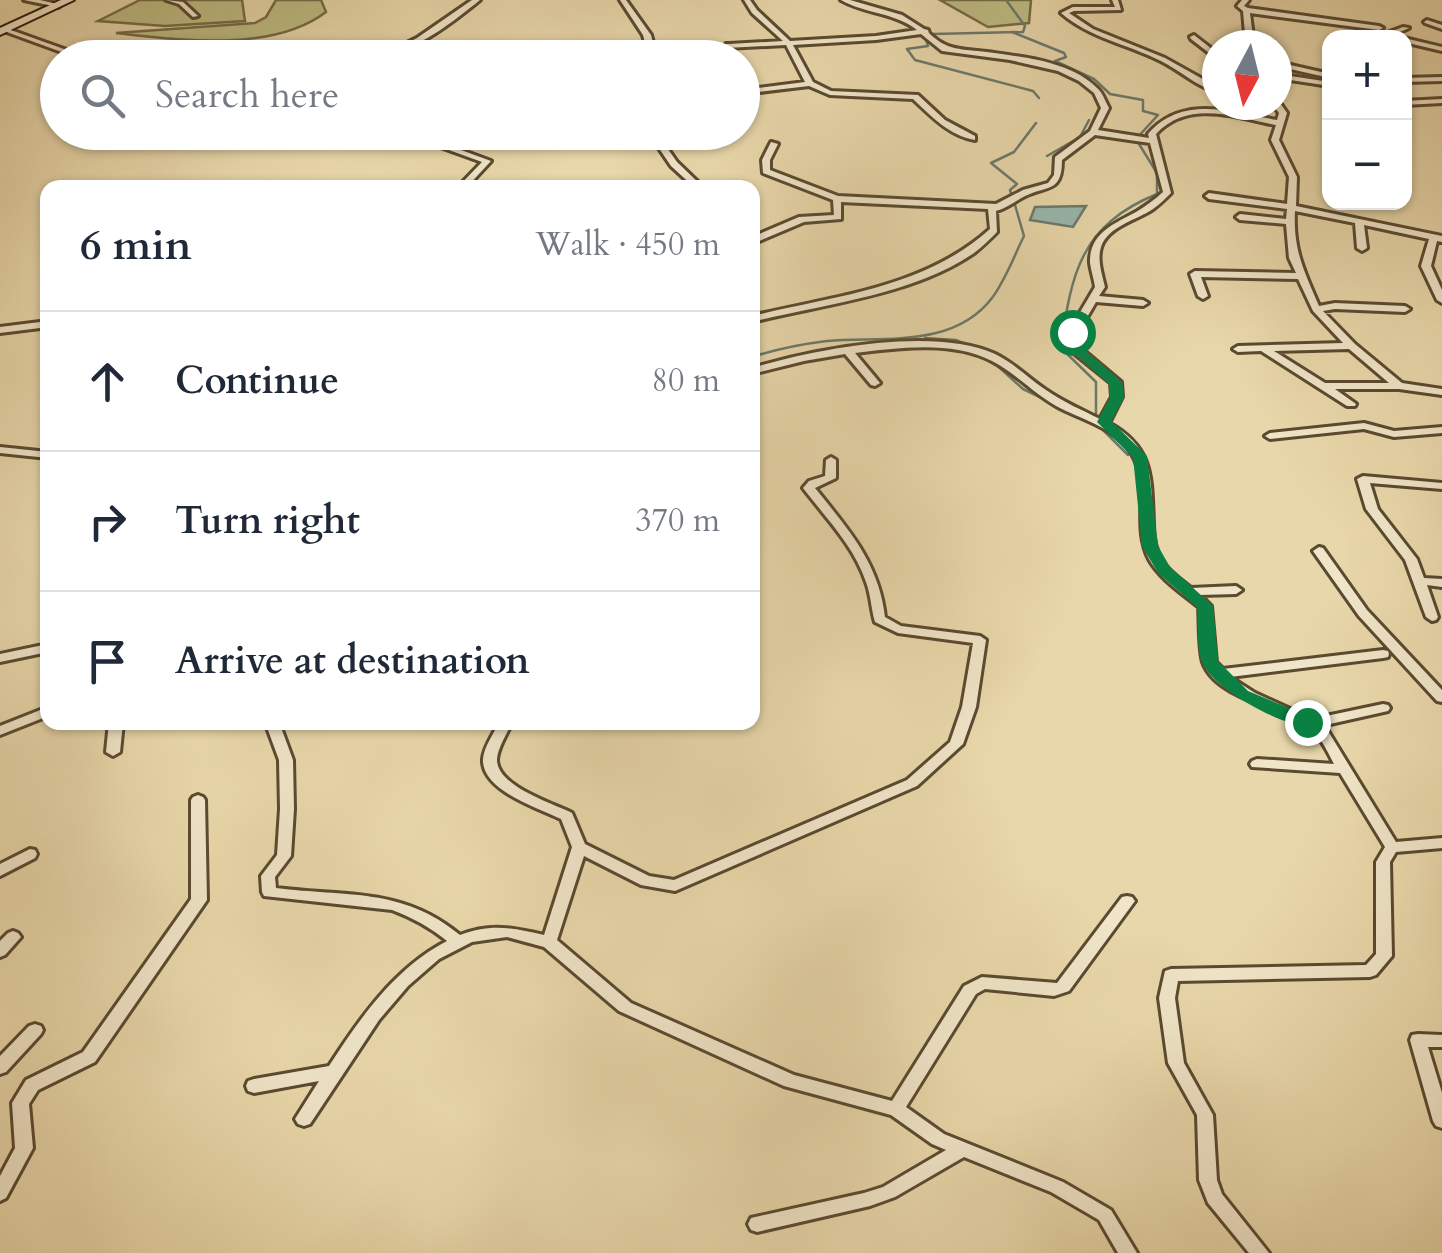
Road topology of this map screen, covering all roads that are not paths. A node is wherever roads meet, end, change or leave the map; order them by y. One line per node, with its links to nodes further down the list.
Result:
1 (28, 0): 9 (street)
2 (169, 0): 13 (street)
3 (477, 0): 23 (street)
4 (623, 0): 24 (street)
5 (747, 0): 28 (street)
6 (844, 0): 18 (street)
7 (1115, 0): 10 (street)
8 (1246, 0): 11 (street)
9 (63, 2): 21 (street)
10 (1067, 10): 12 (street); 37 (street)
11 (1246, 10): 15 (street); 19 (street)
12 (1052, 12)
13 (195, 16)
14 (1427, 22): 17 (street)
15 (1379, 28)
16 (1405, 28): 20 (street)
17 (1442, 28)
18 (926, 30): 28 (street); 44 (street)
19 (1248, 30)
20 (1400, 30)
21 (3, 31): 26 (street)
22 (1194, 36): 27 (street)
23 (421, 40)
24 (648, 40)
25 (1412, 42): 30 (street)
26 (40, 43)
27 (1202, 43)
28 (790, 44): 29 (street); 38 (street)
29 (760, 45)
30 (1442, 50)
31 (1292, 69): 33 (street)
32 (1292, 77): 34 (street)
33 (1322, 78)
34 (1322, 79)
35 (1442, 79): 36 (street)
36 (1412, 80)
37 (1202, 82)
38 (810, 84): 39 (street); 45 (street)
39 (760, 90)
40 (1442, 101): 41 (street)
41 (1412, 103)
42 (1281, 120): 43 (street)
43 (1280, 123): 46 (street); 54 (street)
44 (1093, 132): 46 (street); 55 (street)
45 (972, 138)
46 (1151, 141): 64 (street)
47 (774, 144): 53 (street)
48 (455, 150): 50 (street)
49 (664, 150): 51 (street)
50 (469, 180)
51 (691, 180)
52 (1209, 196): 54 (street)
53 (837, 198): 55 (street); 59 (street)
54 (1290, 206): 57 (street); 58 (street)
55 (1003, 207): 69 (street)
56 (1240, 217): 58 (street)
57 (1359, 220): 60 (street); 61 (street)
58 (1290, 222): 62 (street)
59 (760, 237)
60 (1438, 238): 65 (street)
61 (1362, 248)
62 (1302, 276): 63 (street); 67 (street)
63 (1204, 296)
64 (1096, 299): 66 (street); 82 (street)
65 (1442, 300)
66 (1143, 303)
67 (1316, 309): 68 (street); 72 (street)
68 (1405, 309)
69 (760, 316)
70 (40, 325): 71 (street)
71 (0, 330)
72 (1351, 346): 73 (street); 79 (street)
73 (1263, 348): 74 (street); 78 (street)
74 (1238, 349)
75 (847, 350): 76 (street); 77 (street); 82 (street)
76 (760, 368)
77 (874, 383)
78 (1328, 386): 79 (street); 81 (street)
79 (1398, 386): 80 (street)
80 (1442, 392)
81 (1350, 404)
82 (1104, 422): 93 (street)
83 (1442, 430): 84 (street)
84 (1270, 436)
85 (0, 450): 86 (street)
86 (40, 454)
87 (831, 460): 112 (street)
88 (1442, 486): 90 (street)
89 (1319, 551): 99 (street)
90 (1420, 581): 91 (street); 94 (street)
91 (1442, 582)
92 (1236, 590): 93 (street)
93 (1190, 592): 98 (street)
94 (1432, 618)
95 (40, 650): 97 (street)
96 (1383, 654): 98 (street)
97 (0, 658)
98 (1218, 674): 102 (street)
99 (1442, 698)
100 (1383, 708): 102 (street)
101 (40, 714): 103 (street)
102 (1310, 724): 109 (street)
103 (0, 730)
104 (115, 730): 107 (street)
105 (275, 730): 119 (street)
106 (503, 730): 112 (street)
107 (112, 752)
108 (1257, 764): 109 (street)
109 (1343, 768): 113 (street)
110 (198, 800): 130 (street)
111 (1442, 843): 113 (street)
112 (579, 846): 118 (street)
113 (1392, 846): 133 (street)
114 (30, 854): 115 (street)
115 (0, 870)
116 (1126, 901): 126 (street)
117 (13, 936): 120 (street)
118 (549, 942): 119 (street); 126 (street)
119 (460, 943): 124 (street)
120 (0, 951)
121 (35, 1030): 123 (street)
122 (1442, 1042): 128 (street)
123 (0, 1067)
124 (335, 1072): 125 (street); 127 (street)
125 (254, 1086)
126 (896, 1109): 129 (street)
127 (304, 1119)
128 (1442, 1121)
129 (955, 1149): 131 (street); 132 (street)
130 (0, 1193)
131 (757, 1224)
132 (1128, 1253)
133 (1260, 1253)

